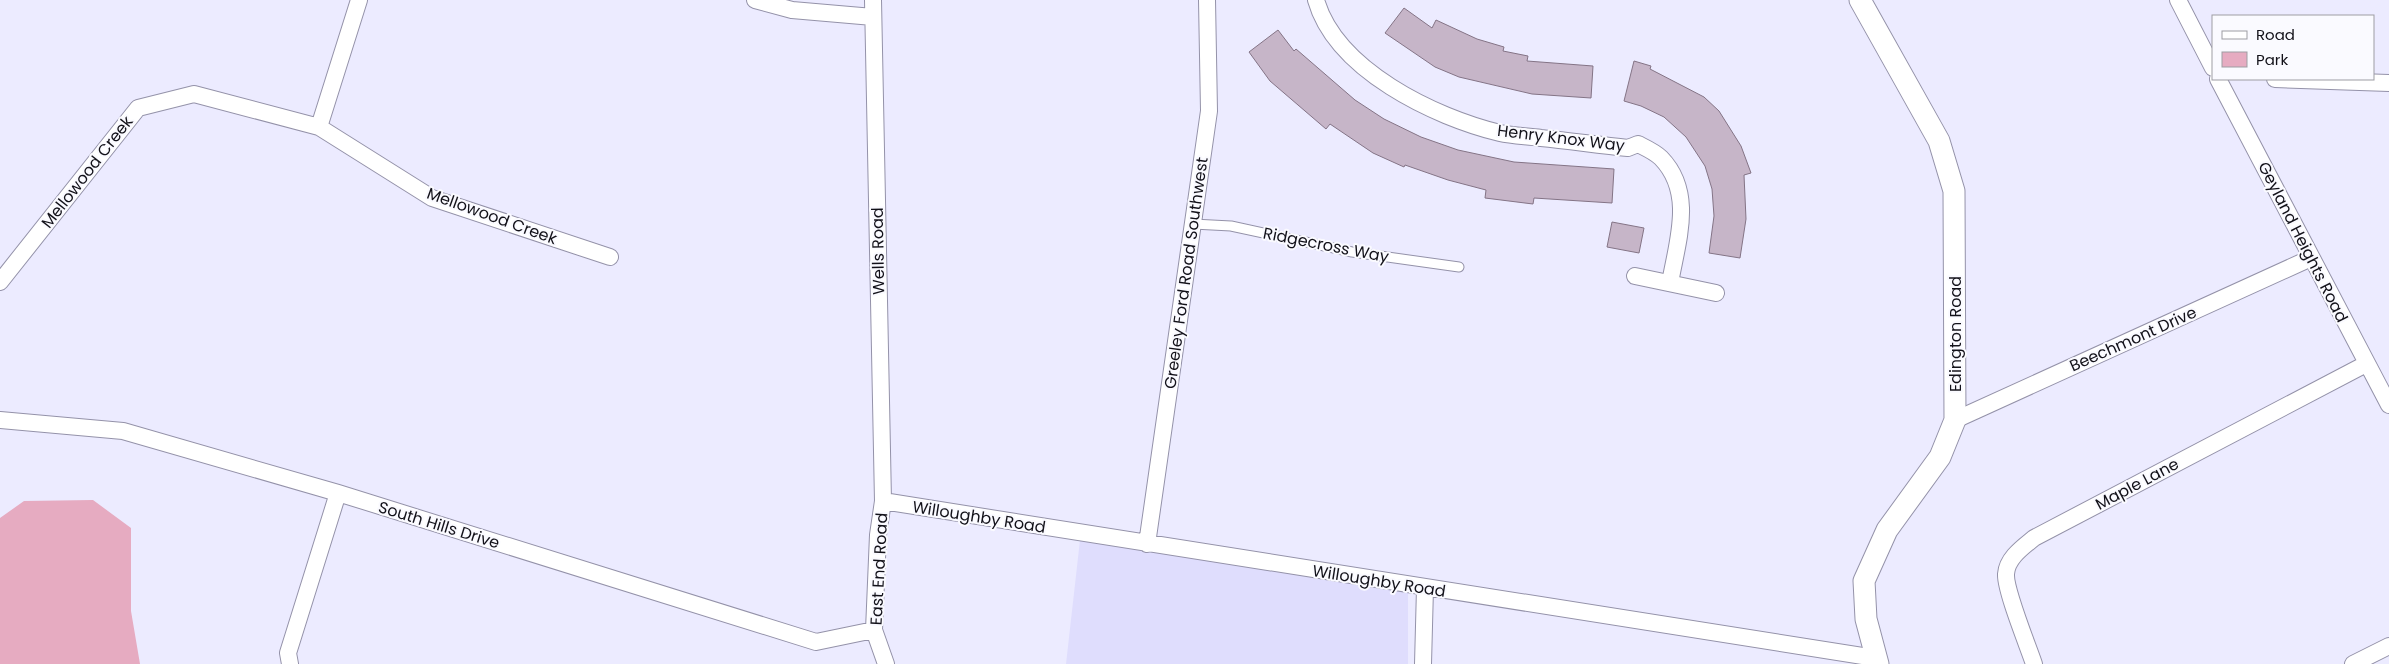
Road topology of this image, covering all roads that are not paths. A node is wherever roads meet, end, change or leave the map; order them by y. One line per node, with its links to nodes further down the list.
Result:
1 (359, 0): 13 (street)
2 (755, 0): 8 (street)
3 (873, 0): 8 (street, Wells Road)
4 (1207, 0): 14 (street, Greeley Ford Road Southwest)
5 (1316, 0): 20 (street, Henry Knox Way)
6 (1860, 0): 25 (street, Edington Road)
7 (2178, 0): 9 (street)
8 (873, 17): 27 (street, Wells Road)
9 (2212, 66)
10 (2219, 80): 16 (street, Geyland Heights Road)
11 (2304, 80): 12 (street)
12 (2389, 83)
13 (319, 126): 15 (street, Mellowood Creek); 19 (street, Mellowood Creek)
14 (1193, 224): 17 (lane, Ridgecross Way); 28 (street, Greeley Ford Road Southwest)
15 (610, 256)
16 (2311, 258): 22 (street, Geyland Heights Road); 25 (street, Beechmont Drive)
17 (1459, 267)
18 (1635, 276): 20 (street)
19 (0, 282)
20 (1670, 283): 21 (street)
21 (1716, 293)
22 (2366, 364): 23 (street, Geyland Heights Road); 36 (street, Maple Lane)
23 (2389, 405)
24 (0, 420): 26 (street, South Hills Drive)
25 (1955, 420): 32 (street, Edington Road)
26 (338, 494): 30 (street, South Hills Drive); 33 (street)
27 (883, 501): 28 (street, Willoughby Road); 30 (street, East End Road)
28 (1147, 544): 29 (street, Willoughby Road)
29 (1425, 588): 32 (street, Willoughby Road); 35 (street)
30 (874, 630): 34 (street, East End Road)
31 (2389, 646): 37 (street)
32 (1877, 661)
33 (290, 664)
34 (886, 664)
35 (1423, 664)
36 (2034, 664)
37 (2353, 664)

